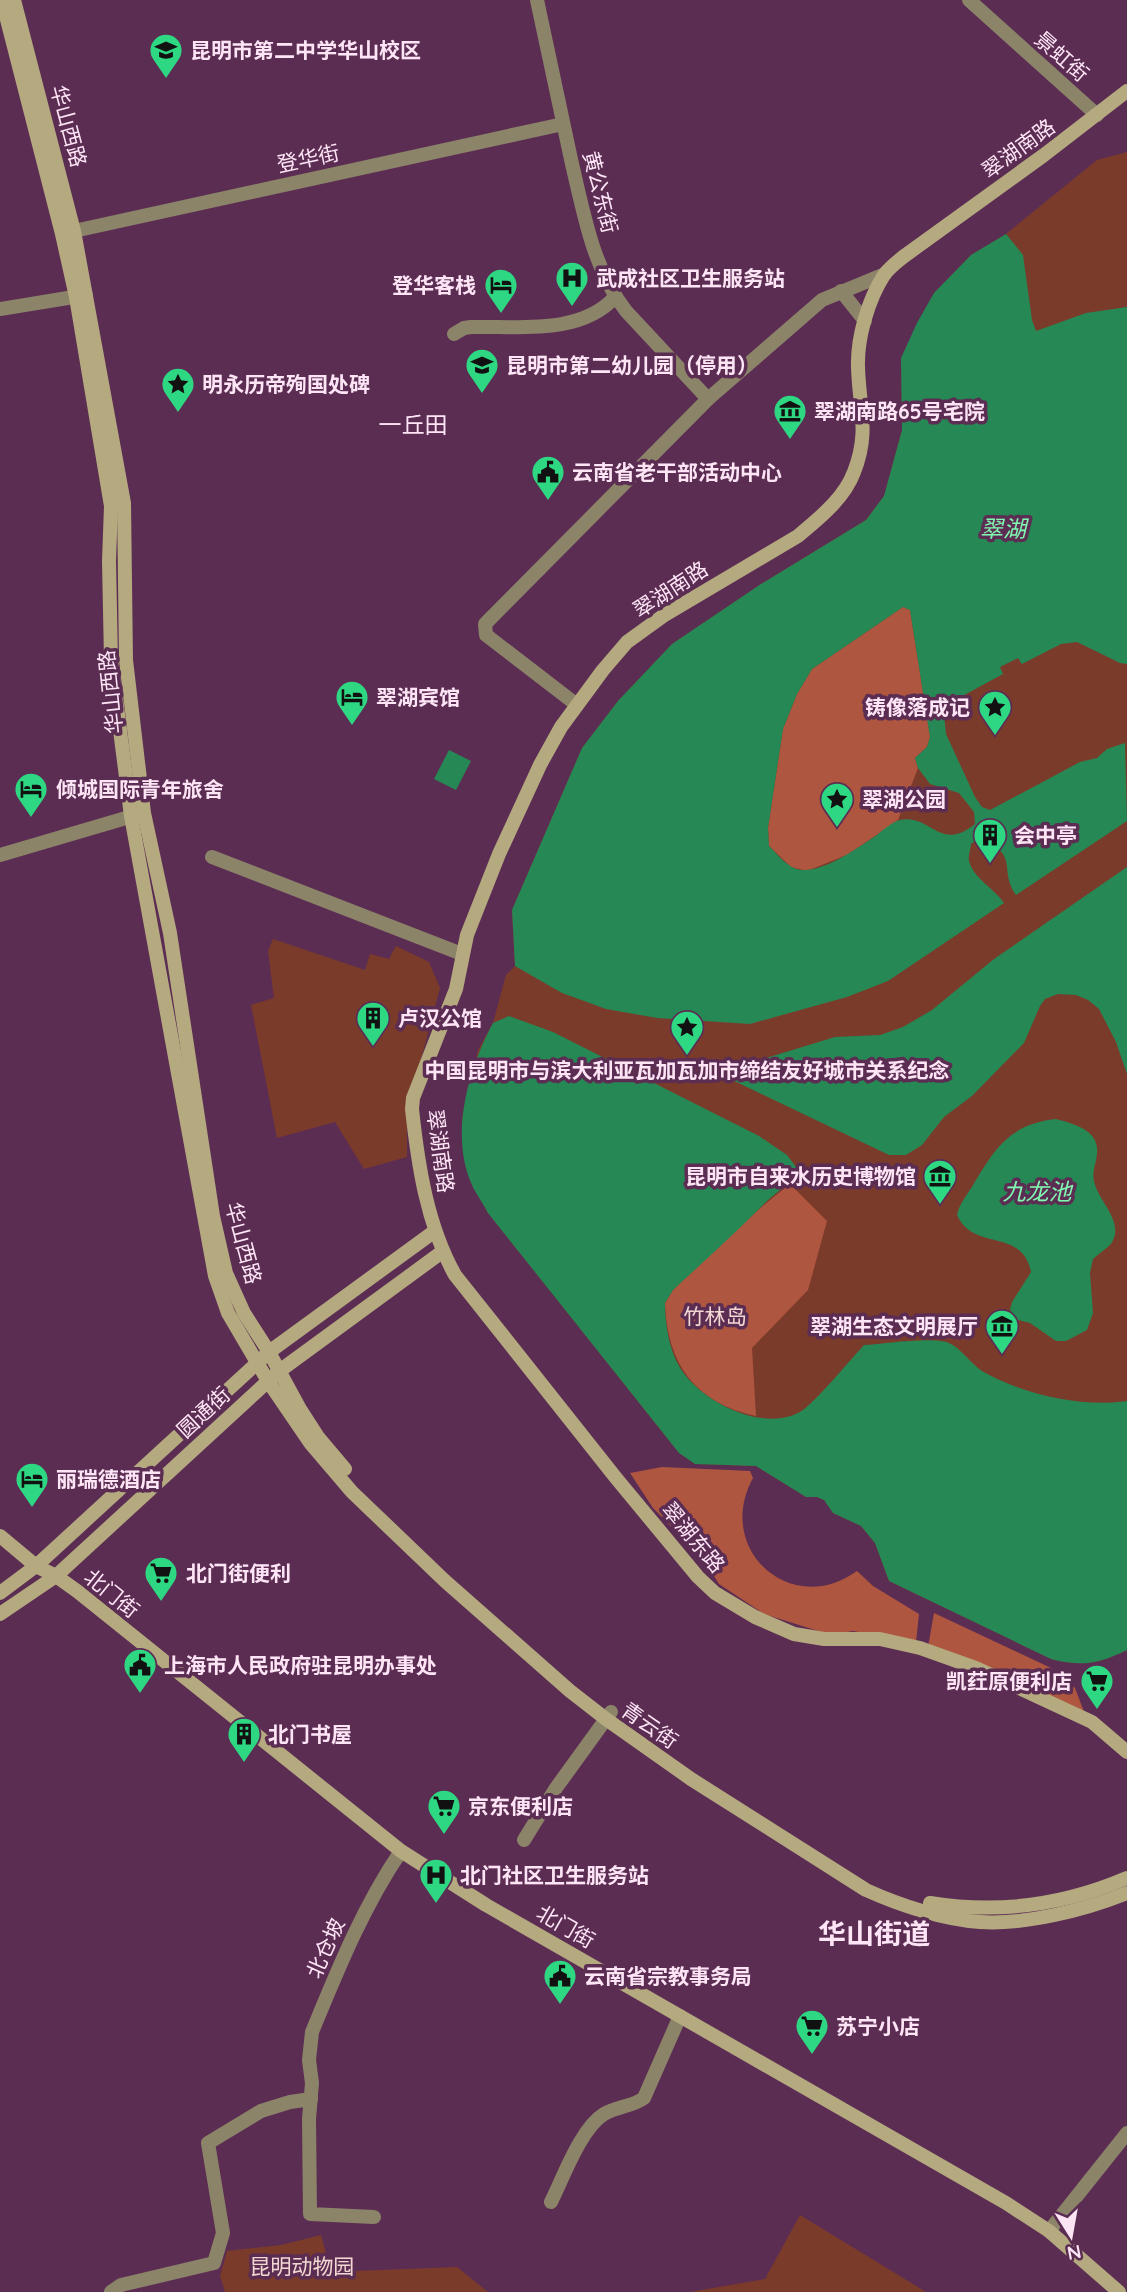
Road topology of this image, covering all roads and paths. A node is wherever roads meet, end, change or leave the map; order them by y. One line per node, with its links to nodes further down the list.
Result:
1 (2, 0): 8 (street, 华山西路)
2 (13, 0): 8 (street, 华山西路)
3 (537, 0): 7 (street, 黄公东街)
4 (969, 0): 6 (street, 景虹街)
5 (1127, 91): 6 (street, 翠湖南路)
6 (1097, 115): 9 (street, 翠湖南路)
7 (563, 124): 8 (street, 登华街); 12 (street, 黄公东街)
8 (68, 232): 11 (street, 华山西路)
9 (885, 274): 10 (street); 14 (street, 翠湖南路)
10 (841, 291): 14 (street); 16 (street)
11 (81, 296): 13 (street); 18 (street, 华山西路); 18 (street, 华山西路)
12 (615, 297): 15 (street); 16 (street, 黄公东街)
13 (0, 309)
14 (865, 321): 17 (street, 翠湖南路)
15 (454, 334)
16 (708, 399): 17 (street)
17 (576, 705): 21 (street, 翠湖南路)
18 (138, 815): 19 (street); 24 (street, 华山西路)
19 (0, 855)
20 (212, 858): 21 (street)
21 (462, 954): 22 (street, 翠湖南路)
22 (435, 1231): 23 (street, 翠湖南路); 24 (street, 圆通街)
23 (442, 1252): 25 (street, 圆通街); 32 (street, 翠湖东路)
24 (263, 1357): 25 (street, 青云街); 27 (street, 圆通街)
25 (273, 1377): 28 (street, 圆通街); 31 (street, 青云街)
26 (0, 1536): 27 (street, 北门街)
27 (36, 1566): 28 (street, 北门街); 29 (street, 圆通街)
28 (56, 1576): 30 (street, 圆通街); 34 (street, 北门街)
29 (0, 1593)
30 (0, 1614)
31 (608, 1716): 33 (street); 35 (street, 青云街); 36 (street, 青云街)
32 (1127, 1752)
33 (524, 1840)
34 (401, 1851): 37 (street, 北门街); 38 (street, 北仓坡)
35 (1127, 1878)
36 (1127, 1893)
37 (680, 2016): 40 (street); 42 (street, 北门街)
38 (311, 2099): 41 (street, 北仓坡); 43 (street)
39 (1127, 2133): 42 (street)
40 (551, 2202)
41 (374, 2217)
42 (1049, 2231): 44 (street, 北门街)
43 (111, 2292)
44 (1119, 2292)

